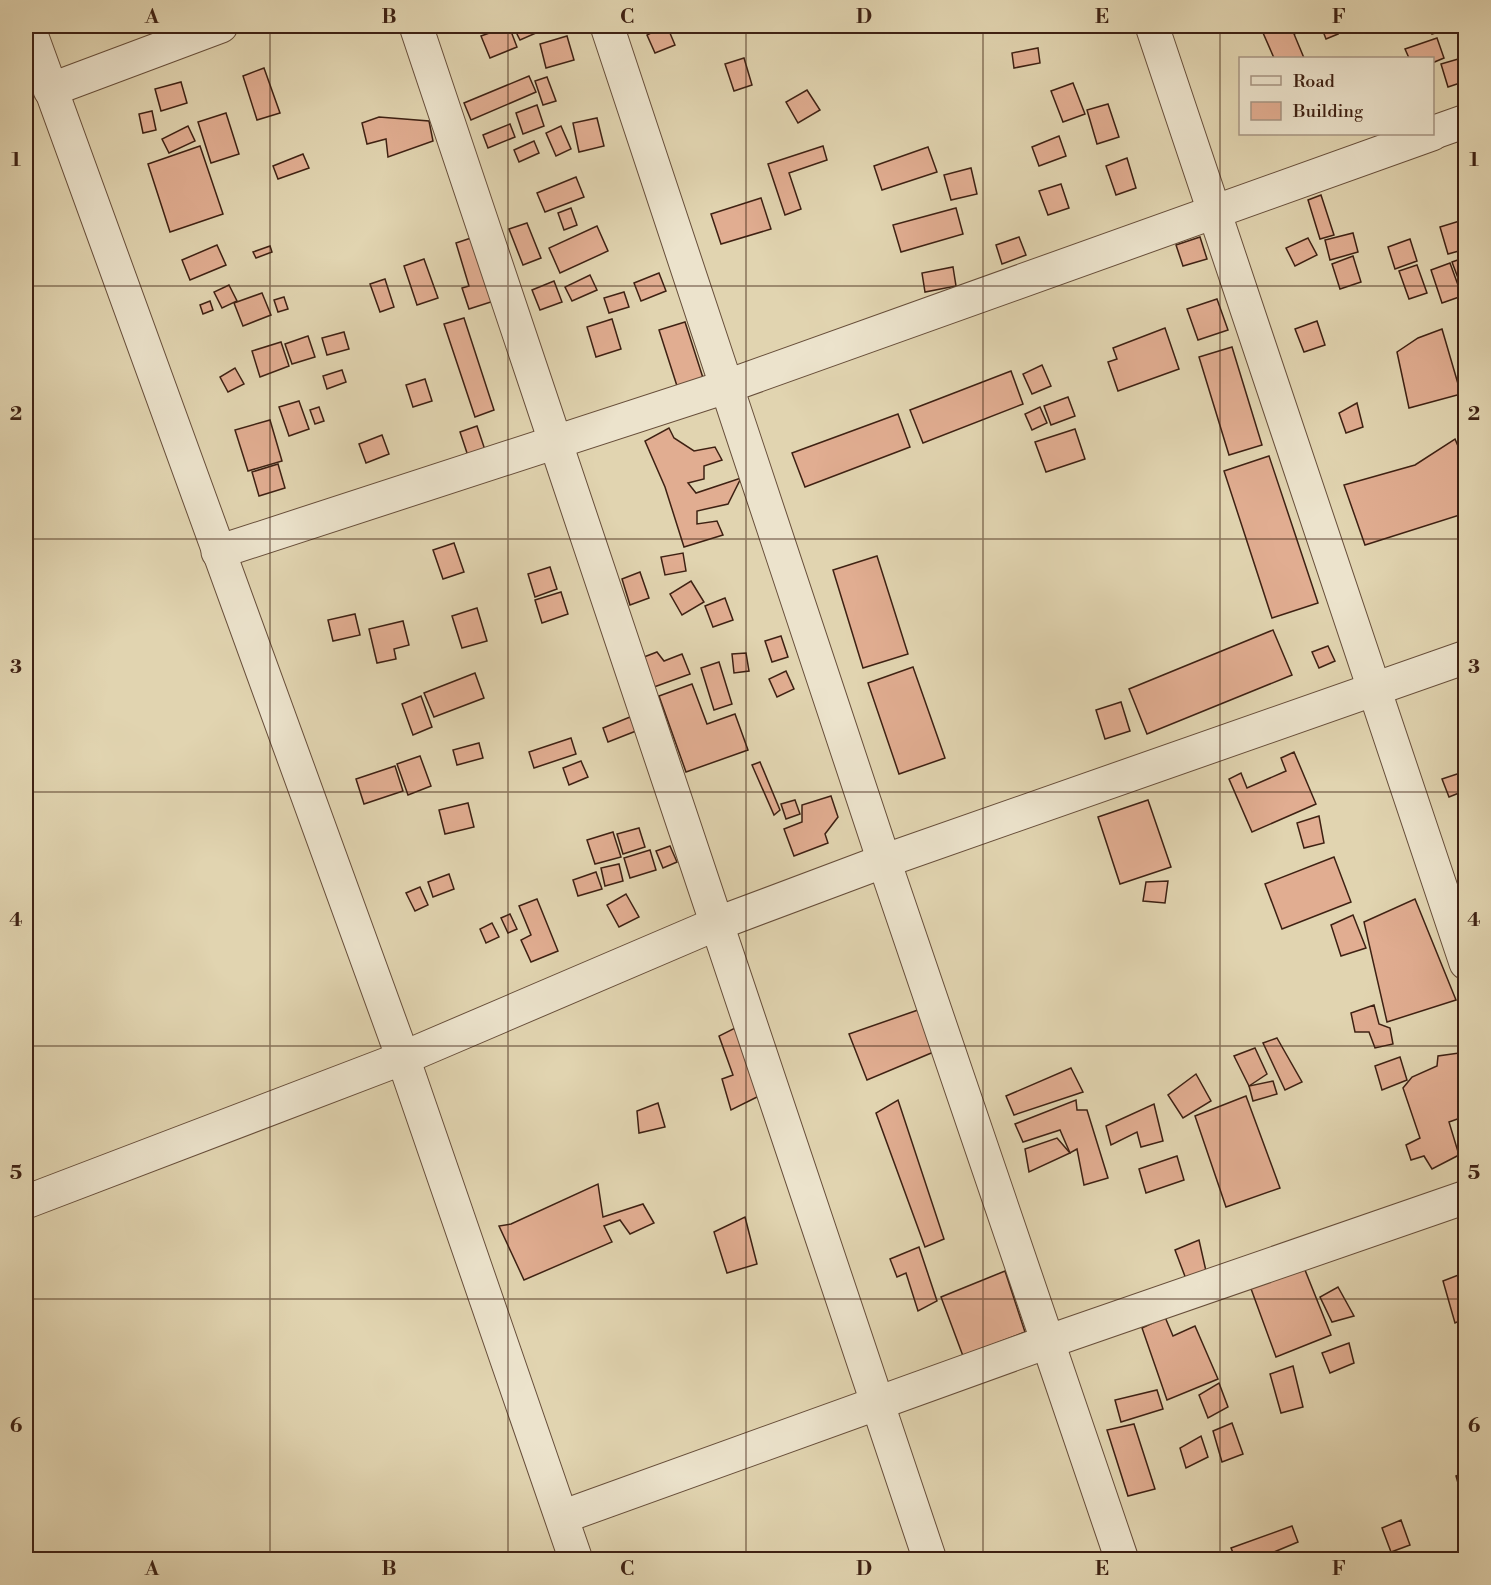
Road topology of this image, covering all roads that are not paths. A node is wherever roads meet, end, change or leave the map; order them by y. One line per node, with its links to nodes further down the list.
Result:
1 (28, 26): 6 (street)
2 (221, 26): 6 (street)
3 (416, 26): 12 (street)
4 (607, 26): 11 (street)
5 (1152, 26): 10 (street)
6 (50, 90): 13 (street)
7 (1466, 122): 8 (street)
8 (1434, 132)
9 (1426, 135): 10 (street)
10 (1213, 212): 11 (street); 15 (street)
11 (725, 387): 12 (street); 16 (street)
12 (559, 442): 13 (street); 17 (street)
13 (218, 552): 19 (street)
14 (1466, 657): 15 (street)
15 (1375, 688): 16 (street); 18 (street)
16 (884, 861): 17 (street); 22 (street)
17 (717, 924): 19 (street); 23 (street)
18 (1466, 963)
19 (403, 1058): 21 (street); 24 (street)
20 (1466, 1197): 22 (street)
21 (26, 1202)
22 (1050, 1341): 23 (street); 27 (street)
23 (878, 1403): 24 (street); 26 (street)
24 (562, 1517): 25 (street)
25 (576, 1560)
26 (930, 1560)
27 (1122, 1560)

